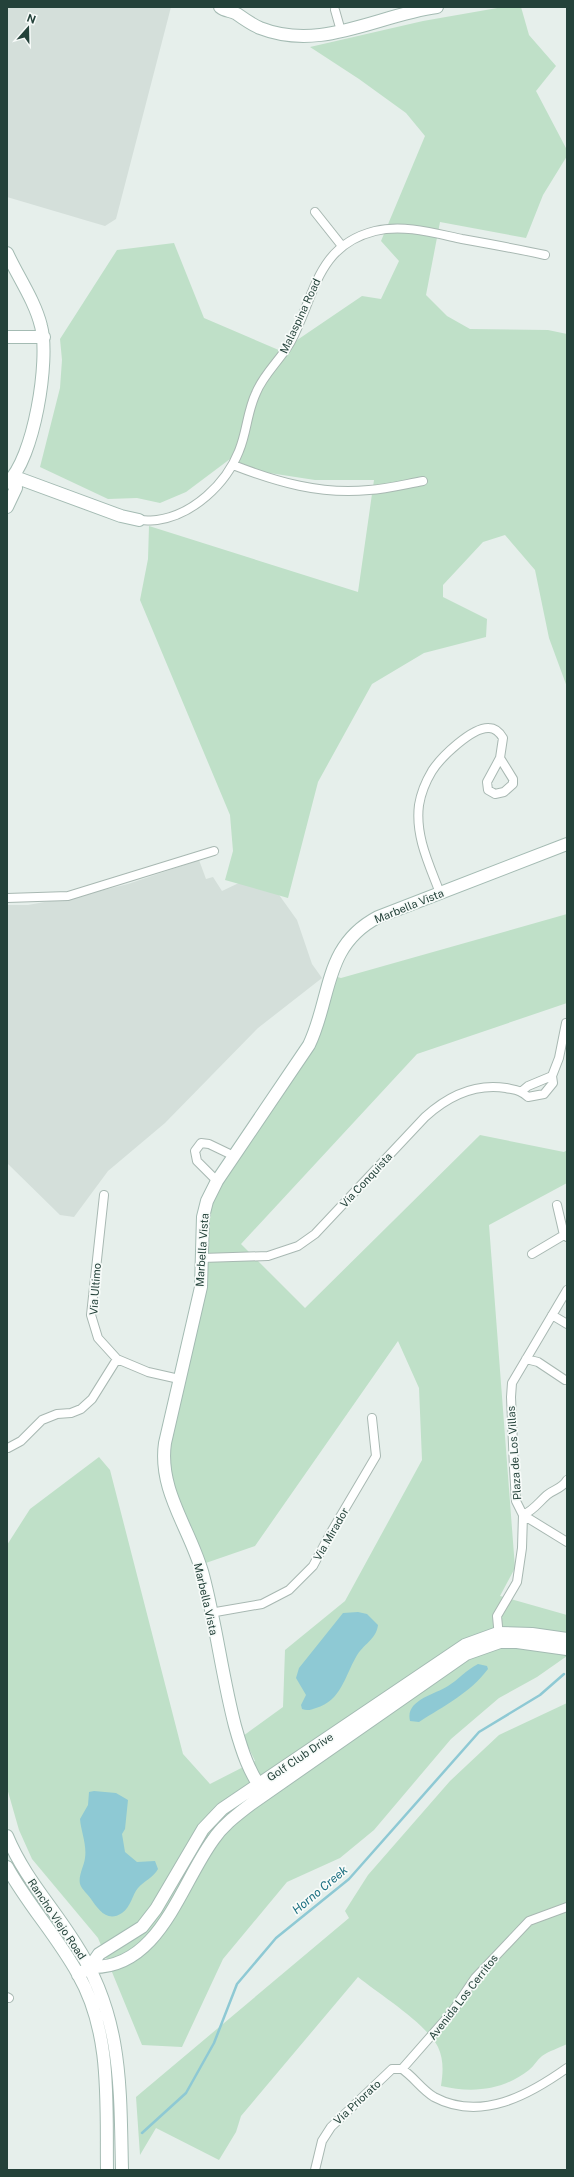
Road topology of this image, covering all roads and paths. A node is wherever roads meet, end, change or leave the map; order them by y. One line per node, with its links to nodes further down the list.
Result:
1 (220, 7): 3 (street)
2 (437, 7): 5 (street)
3 (235, 10): 5 (street)
4 (335, 10): 5 (street)
5 (342, 31)
6 (315, 212): 7 (street)
7 (342, 246): 9 (street, Malaspina Road); 12 (street, Malaspina Road)
8 (7, 253): 11 (street)
9 (545, 255)
10 (7, 337): 11 (street)
11 (44, 337): 13 (street)
12 (233, 465): 14 (street); 16 (street, Malaspina Road)
13 (11, 480): 15 (street); 16 (street, Malaspina Road)
14 (424, 482)
15 (7, 507)
16 (139, 520)
17 (500, 758): 20 (street)
18 (567, 844): 20 (street, Marbella Vista)
19 (214, 851): 21 (street)
20 (440, 893): 25 (street, Marbella Vista)
21 (7, 898)
22 (566, 1023): 23 (street, Via Conquista)
23 (552, 1076): 24 (street); 24 (street, Via Conquista)
24 (522, 1091): 31 (street, Via Conquista)
25 (234, 1156): 26 (street, Marbella Vista); 26 (street)
26 (218, 1181): 31 (street, Marbella Vista)
27 (104, 1194): 35 (street, Via Ultimo)
28 (557, 1205): 29 (street)
29 (566, 1236): 30 (street)
30 (532, 1254)
31 (202, 1258): 37 (street, Marbella Vista)
32 (567, 1290): 33 (street, Plaza de Los Villas)
33 (552, 1315): 34 (street); 36 (street, Plaza de Los Villas)
34 (567, 1324)
35 (117, 1359): 37 (street, Via Ultimo); 40 (street)
36 (526, 1359): 38 (street); 42 (street, Plaza de Los Villas)
37 (179, 1379): 44 (street, Marbella Vista)
38 (565, 1380)
39 (372, 1418): 44 (street, Via Mirador)
40 (8, 1448)
41 (567, 1480): 42 (street)
42 (522, 1515): 43 (street); 45 (street, Plaza de Los Villas)
43 (567, 1542)
44 (210, 1613): 48 (street, Marbella Vista)
45 (499, 1638): 46 (street, Golf Club Drive); 47 (street, Golf Club Drive); 48 (street, Golf Club Drive)
46 (567, 1639)
47 (567, 1649)
48 (262, 1789): 52 (street, Golf Club Drive); 52 (street, Golf Club Drive)
49 (7, 1836): 52 (street, Rancho Viejo Road)
50 (7, 1867): 53 (street, Rancho Viejo Road)
51 (567, 1907): 55 (street, Avenida Los Cerritos)
52 (90, 1967): 53 (street, Golf Club Drive); 57 (street, Rancho Viejo Road)
53 (78, 1975): 56 (street, Rancho Viejo Road)
54 (567, 2068): 55 (street)
55 (402, 2069): 58 (street, Via Priorato)
56 (107, 2170)
57 (122, 2170)
58 (315, 2170)

